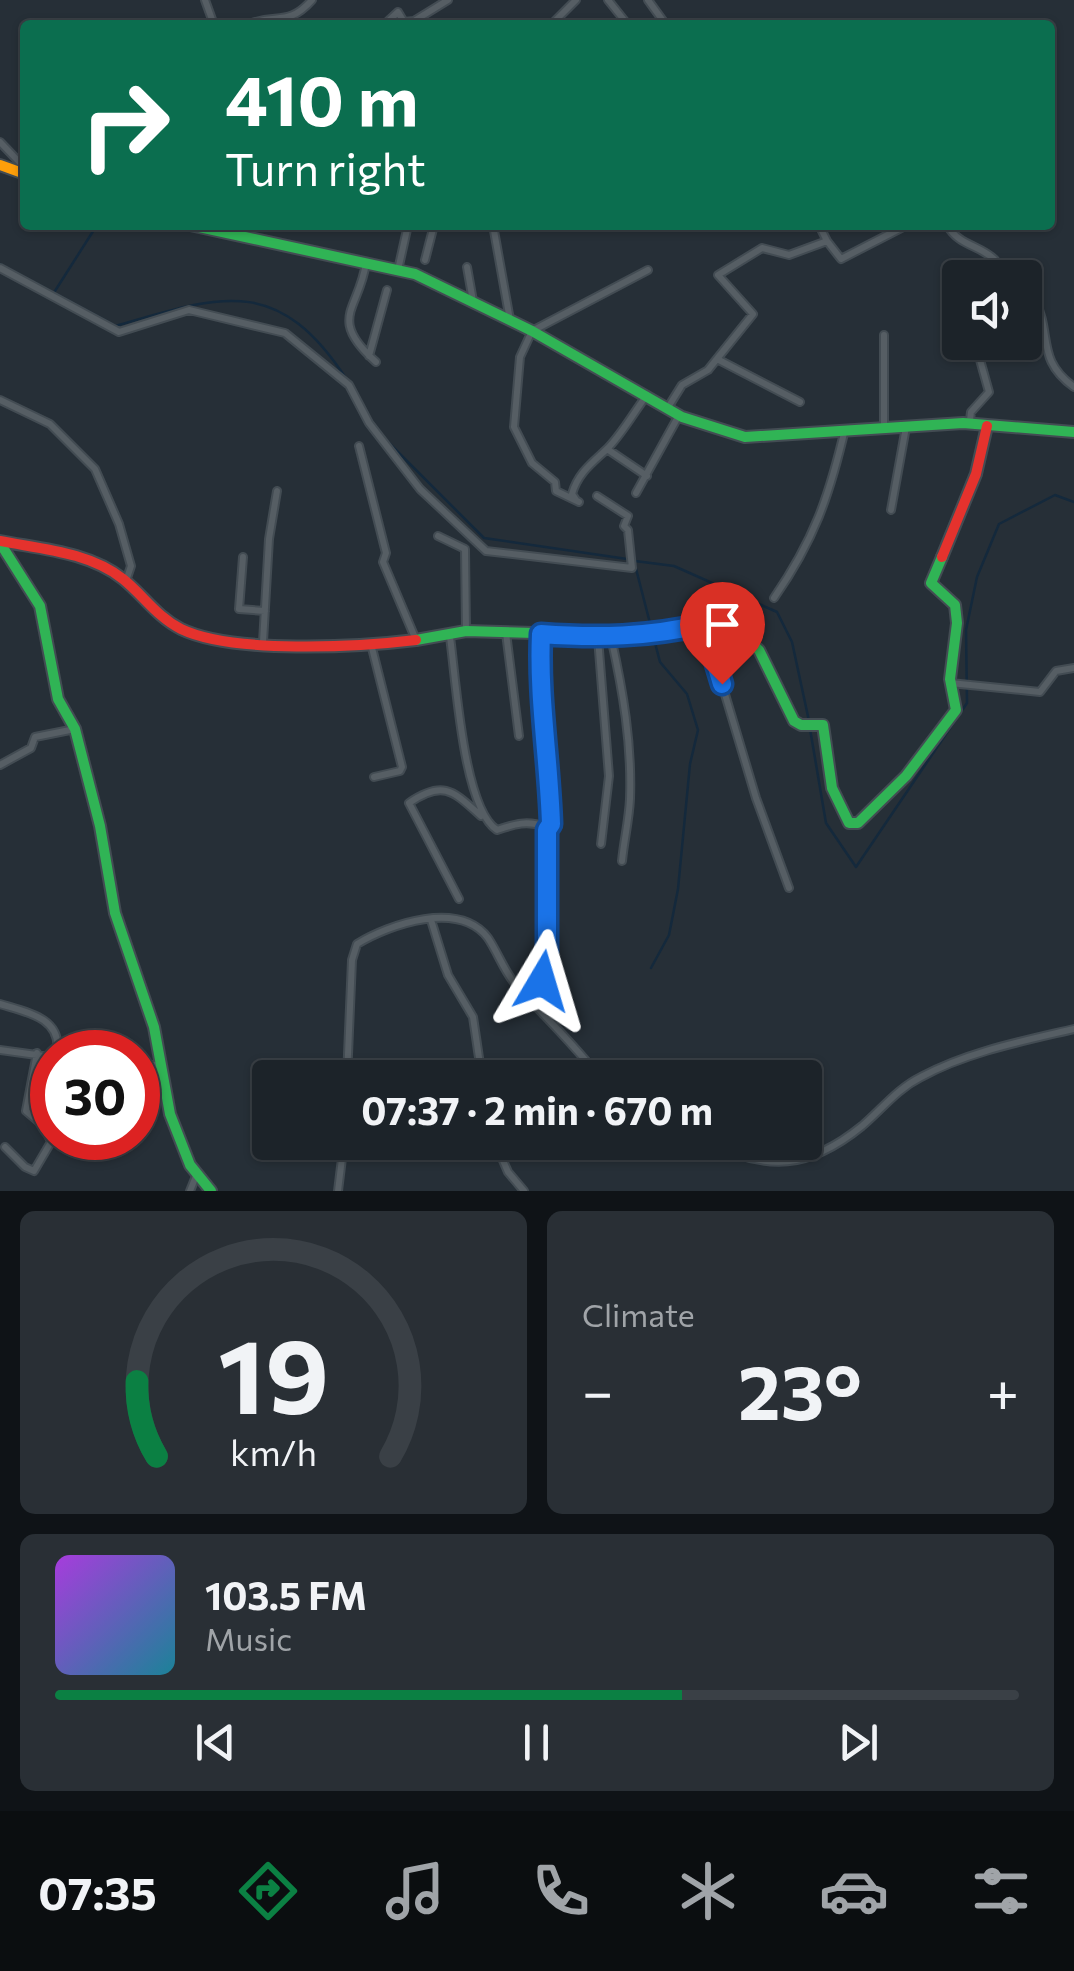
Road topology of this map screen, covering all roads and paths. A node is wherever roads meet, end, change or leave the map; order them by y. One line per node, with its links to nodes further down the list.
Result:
1 (312, 0): 5 (street)
2 (448, 0): 6 (street)
3 (576, 0): 7 (street)
4 (608, 0): 8 (street)
5 (285, 20)
6 (416, 20)
7 (556, 20)
8 (624, 20)
9 (0, 142): 10 (street)
10 (20, 165)
11 (220, 230): 21 (street)
12 (407, 230): 24 (street)
13 (433, 230): 19 (street)
14 (493, 230): 29 (street)
15 (822, 230): 18 (street)
16 (898, 230): 18 (street)
17 (952, 230): 20 (street)
18 (828, 241): 33 (street)
19 (425, 260)
20 (995, 260)
21 (366, 262): 24 (street); 32 (street)
22 (467, 266): 27 (street)
23 (0, 268): 53 (street)
24 (398, 270): 27 (street)
25 (648, 270): 30 (street)
26 (387, 290): 32 (street)
27 (474, 303): 29 (street)
28 (1042, 320): 36 (street)
29 (510, 321): 30 (street)
30 (532, 331): 37 (street); 49 (street)
31 (884, 335): 44 (street)
32 (369, 356): 35 (street)
33 (717, 359): 39 (street); 40 (street)
34 (980, 360): 42 (street)
35 (376, 362)
36 (1074, 387)
37 (647, 395): 40 (street); 49 (street)
38 (0, 400): 58 (street)
39 (800, 402)
40 (667, 409): 41 (street)
41 (678, 417): 46 (street); 50 (street)
42 (963, 423): 43 (street); 45 (street)
43 (987, 426): 47 (street); 72 (street)
44 (884, 427): 45 (street); 46 (street)
45 (906, 427): 54 (street)
46 (845, 428): 59 (street)
47 (1074, 432)
48 (359, 446): 68 (street)
49 (607, 449): 50 (street)
50 (647, 476): 52 (street)
51 (278, 491): 60 (street)
52 (636, 494)
53 (598, 496)
54 (891, 510)
55 (438, 536): 62 (street)
56 (0, 542): 58 (street); 73 (street)
57 (243, 557): 60 (street)
58 (126, 581): 69 (street)
59 (774, 598)
60 (265, 611): 69 (street)
61 (704, 624): 67 (street); 72 (street); 81 (street)
62 (466, 631): 63 (street); 65 (street)
63 (506, 631): 64 (street); 74 (street)
64 (541, 634): 66 (street); 78 (street)
65 (450, 637): 68 (street); 77 (street)
66 (598, 638): 67 (street); 79 (street)
67 (612, 638): 80 (street)
68 (416, 640): 70 (street)
69 (264, 642): 70 (street)
70 (371, 644): 76 (street)
71 (1074, 668): 72 (street)
72 (961, 685)
73 (75, 729): 75 (street); 88 (street)
74 (518, 736)
75 (0, 765)
76 (374, 777)
77 (485, 819): 78 (street); 82 (street)
78 (547, 830): 85 (street)
79 (601, 844)
80 (622, 861)
81 (790, 888)
82 (459, 899)
83 (431, 920): 85 (street); 91 (street); 92 (street)
84 (0, 1004): 87 (street)
85 (537, 1004): 93 (street)
86 (1074, 1029): 98 (street)
87 (54, 1030)
88 (154, 1030)
89 (0, 1050): 90 (street)
90 (30, 1052)
91 (348, 1060)
92 (479, 1060)
93 (585, 1060)
94 (160, 1064): 104 (street)
95 (30, 1092): 96 (street)
96 (30, 1115)
97 (6, 1147): 99 (street)
98 (822, 1147)
99 (40, 1160)
100 (342, 1160): 107 (street)
101 (503, 1160): 108 (street)
102 (759, 1160): 103 (street)
103 (798, 1160)
104 (196, 1176): 105 (street); 106 (street)
105 (190, 1191)
106 (211, 1191)
107 (338, 1191)
108 (524, 1191)

